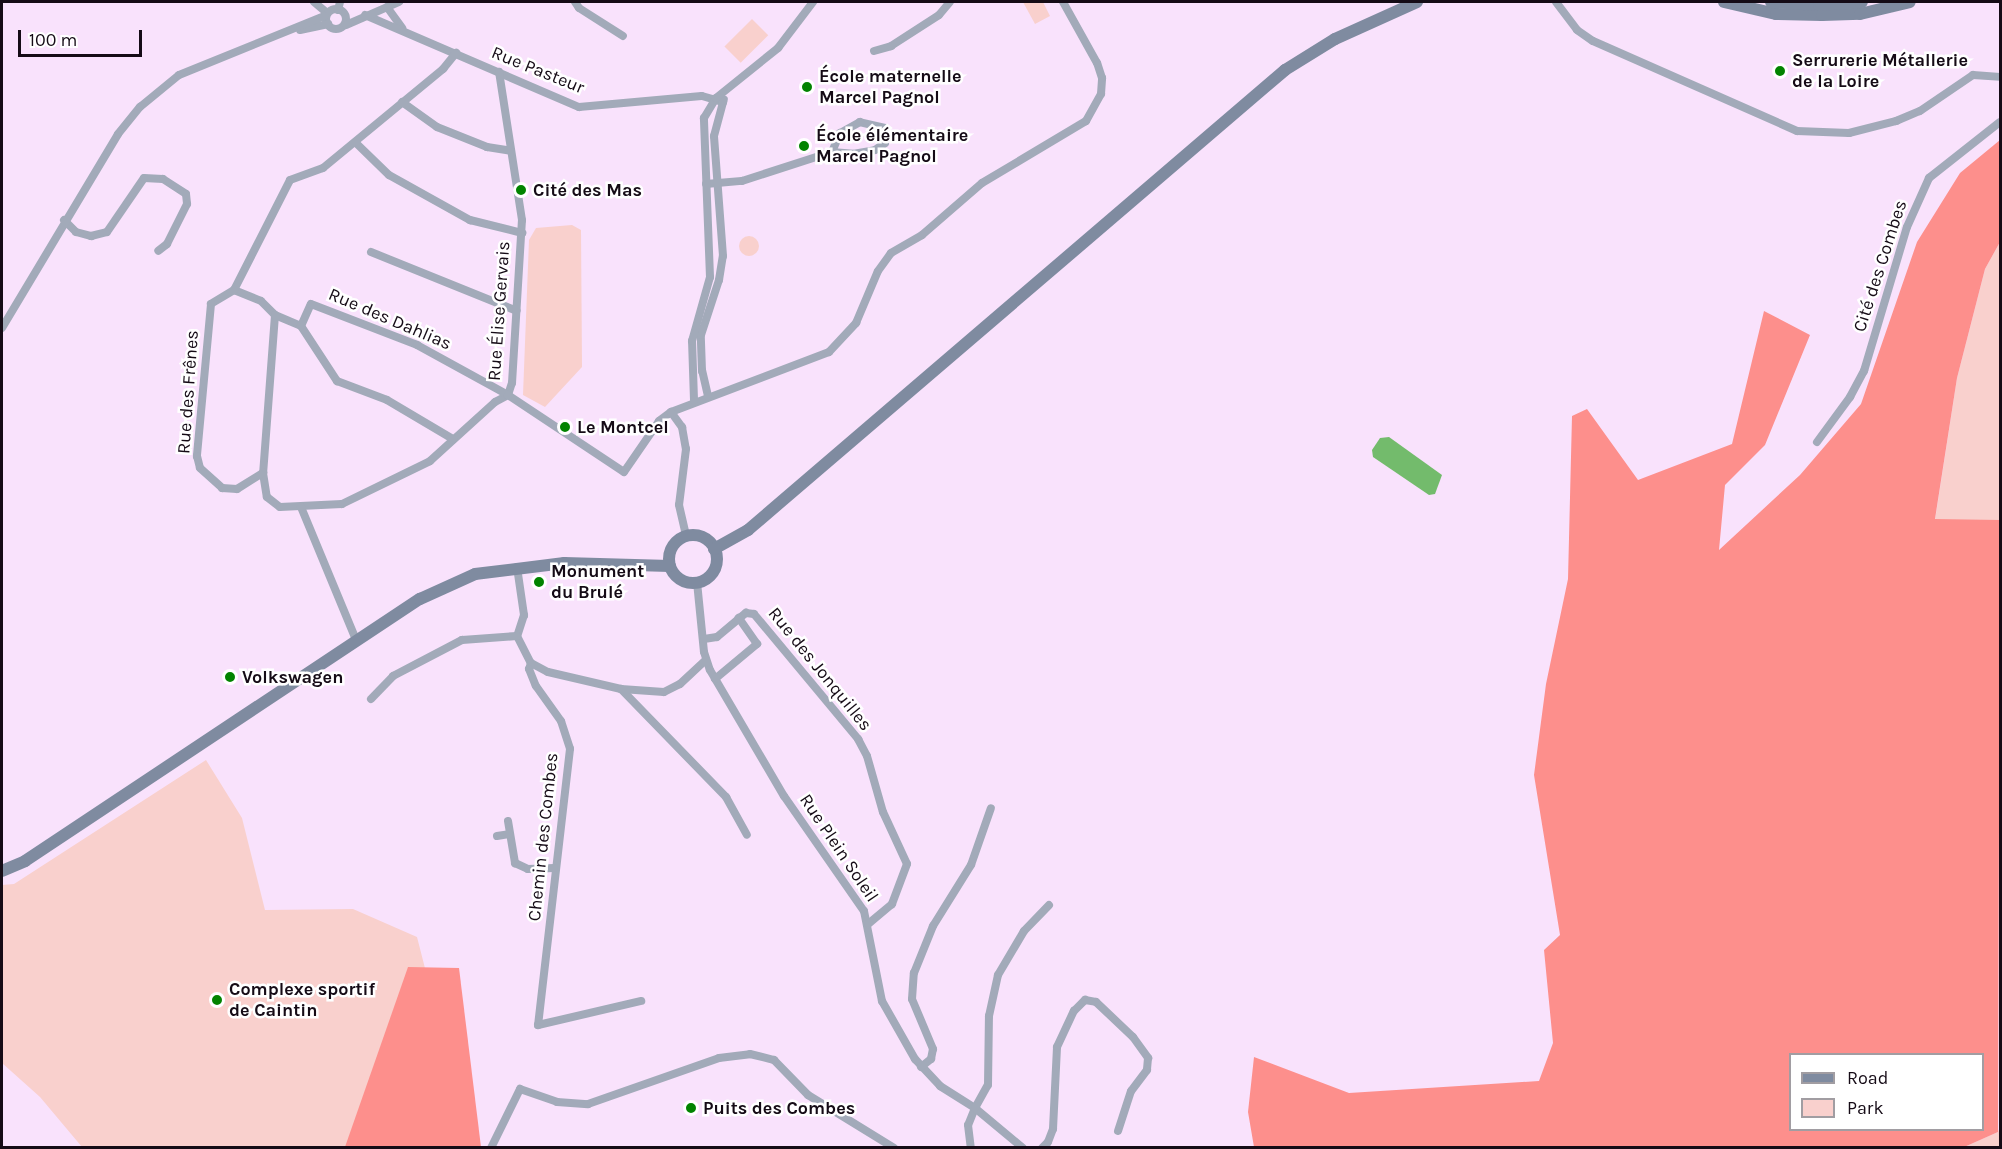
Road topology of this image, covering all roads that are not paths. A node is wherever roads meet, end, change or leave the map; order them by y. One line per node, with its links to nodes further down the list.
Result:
1 (314, 2): 16 (street)
2 (399, 2): 13 (street)
3 (575, 2): 19 (street)
4 (813, 2): 24 (street)
5 (950, 2): 20 (street)
6 (1063, 2): 42 (street)
7 (1417, 2): 50 (main road)
8 (1724, 2): 11 (main road)
9 (1771, 2): 10 (main road)
10 (1862, 2)
11 (1910, 2)
12 (1558, 3): 23 (street)
13 (387, 7): 15 (street); 18 (street, Rue Pasteur)
14 (341, 9): 15 (street); 16 (street); 17 (street)
15 (365, 15): 17 (street); 18 (street, Rue Pasteur)
16 (326, 18): 17 (street); 32 (street)
17 (346, 25)
18 (412, 35): 21 (street, Rue Pasteur)
19 (623, 36)
20 (874, 51)
21 (456, 54): 22 (street, Rue Pasteur); 25 (street)
22 (499, 72): 24 (street, Rue Pasteur); 28 (street, Rue Élise Gervais)
23 (2001, 77)
24 (719, 100): 30 (street); 31 (street)
25 (402, 102): 27 (street); 28 (street)
26 (2001, 122): 46 (street, Cité des Combes)
27 (356, 142): 33 (street); 36 (street)
28 (512, 151): 33 (street, Rue Élise Gervais)
29 (832, 152): 29 (street); 30 (street)
30 (718, 183): 31 (street); 42 (street)
31 (706, 184): 43 (street)
32 (64, 220): 34 (street); 40 (street)
33 (522, 233): 37 (street, Rue Élise Gervais)
34 (158, 250)
35 (371, 252): 37 (street)
36 (234, 290): 38 (street); 47 (street, Rue des Frênes)
37 (517, 311): 41 (street, Rue Élise Gervais)
38 (275, 315): 39 (street); 47 (street)
39 (301, 326): 41 (street, Rue des Dahlias); 45 (street)
40 (2, 328)
41 (508, 395): 44 (street); 45 (street, Rue Élise Gervais)
42 (708, 396): 43 (street)
43 (694, 400): 44 (street)
44 (671, 412): 49 (street)
45 (453, 439): 48 (street, Rue Élise Gervais)
46 (1816, 442)
47 (263, 473): 48 (street, Rue Élise Gervais)
48 (300, 507): 57 (street)
49 (687, 536): 50 (main road); 51 (main road)
50 (714, 549): 53 (main road)
51 (669, 566): 52 (main road); 53 (main road)
52 (517, 567): 55 (street); 57 (main road)
53 (698, 582): 56 (street, Rue Plein Soleil)
54 (739, 618): 56 (street, Rue des Jonquilles); 60 (street); 71 (street, Rue des Jonquilles)
55 (517, 636): 59 (street, Chemin des Combes); 62 (street)
56 (704, 639): 58 (street, Rue Plein Soleil)
57 (357, 642): 69 (main road)
58 (706, 660): 60 (street, Rue Plein Soleil); 61 (street)
59 (531, 663): 61 (street); 68 (street, Chemin des Combes)
60 (715, 679): 71 (street, Rue Plein Soleil)
61 (621, 689): 66 (street)
62 (371, 699)
63 (991, 808): 73 (street)
64 (508, 821): 65 (street)
65 (509, 834): 67 (street); 68 (street)
66 (747, 835)
67 (497, 836)
68 (554, 868): 72 (street, Chemin des Combes)
69 (2, 871)
70 (1049, 905): 74 (street)
71 (868, 924): 73 (street, Rue Plein Soleil)
72 (641, 1001)
73 (921, 1067): 74 (street, Rue Plein Soleil)
74 (975, 1108): 78 (street); 79 (street, Rue Plein Soleil)
75 (1118, 1131): 80 (street)
76 (491, 1148): 77 (street)
77 (894, 1148)
78 (971, 1148)
79 (1023, 1148)
80 (1042, 1148)

